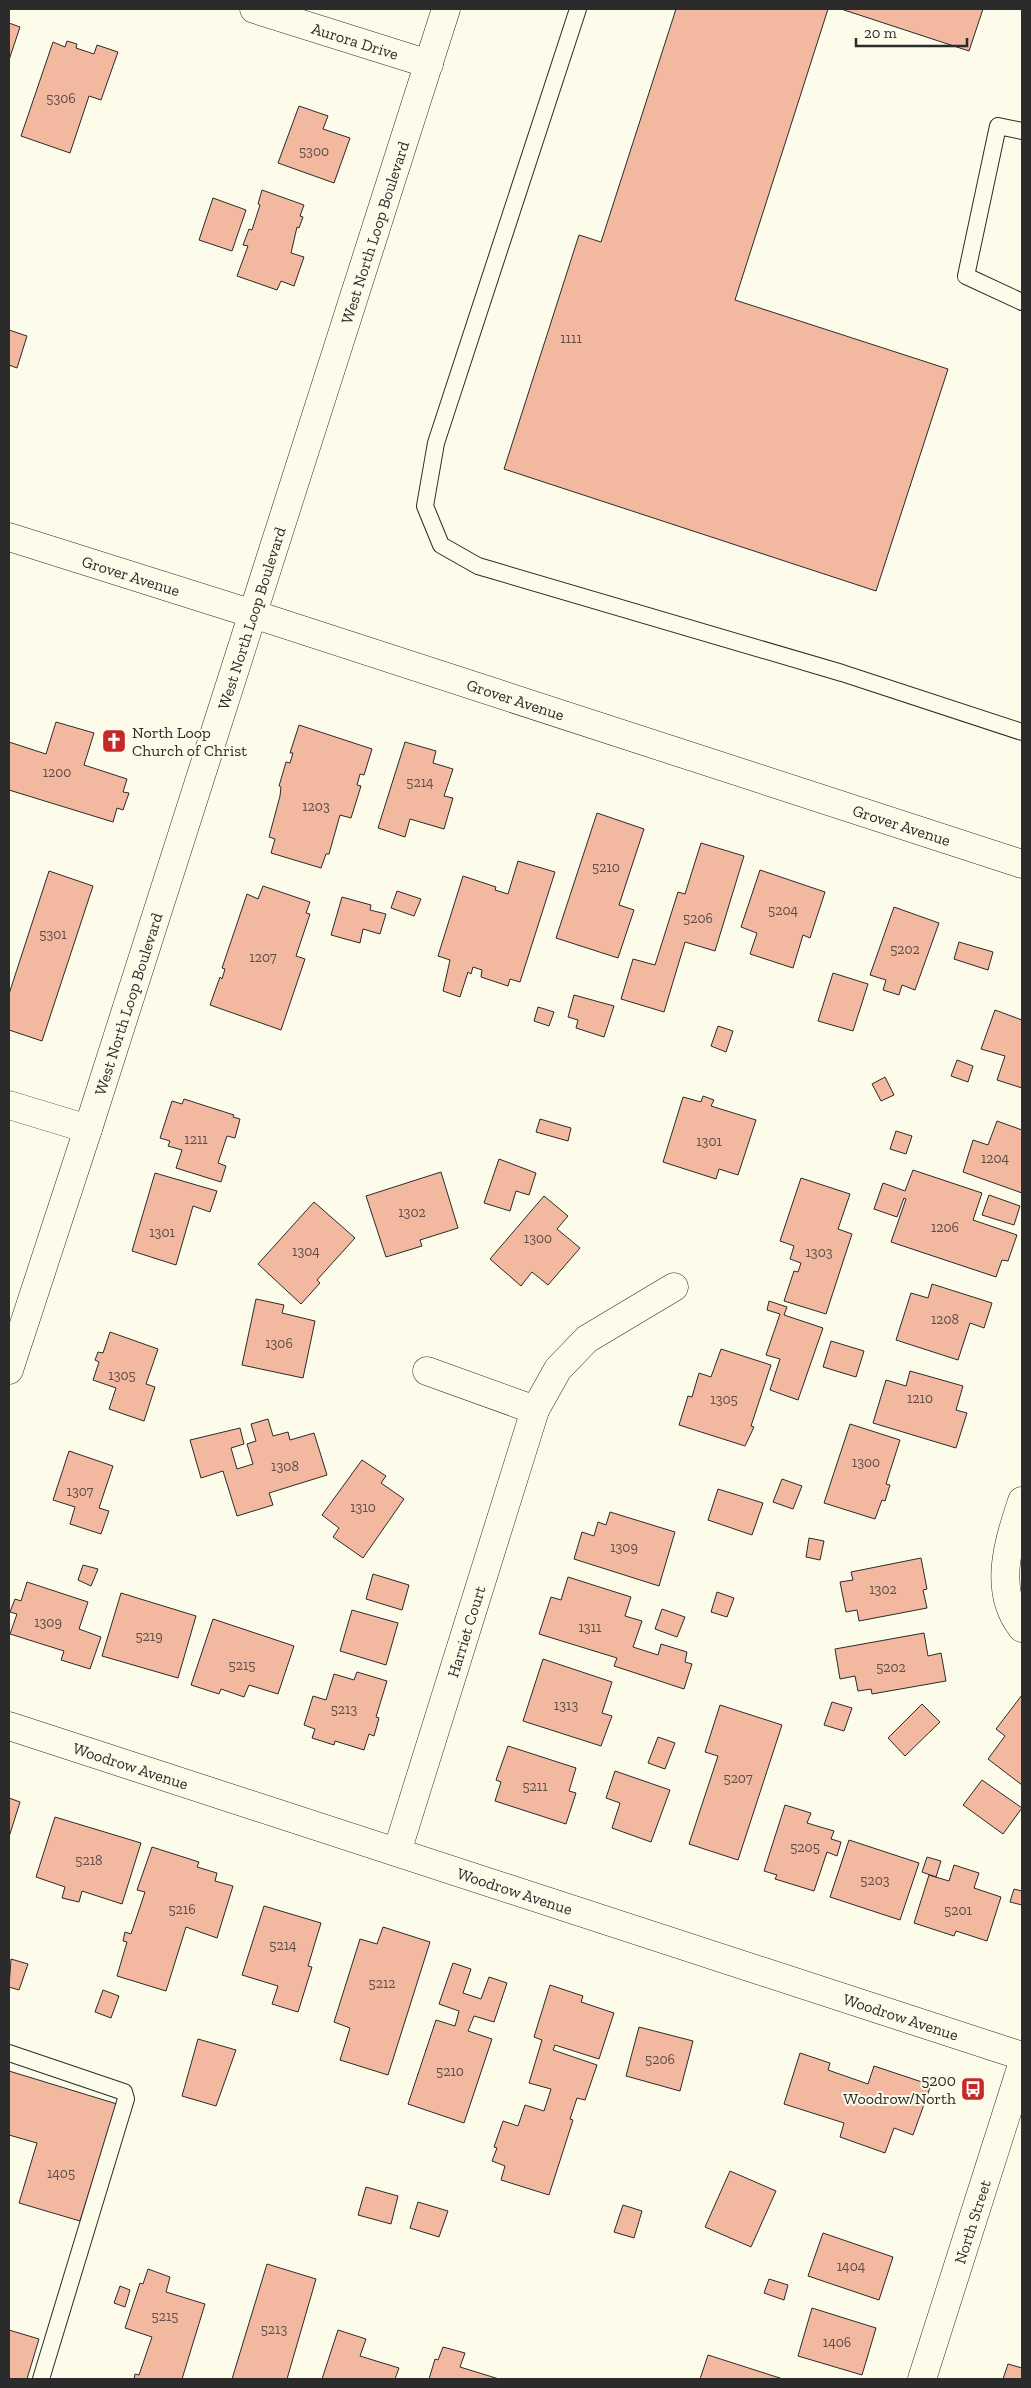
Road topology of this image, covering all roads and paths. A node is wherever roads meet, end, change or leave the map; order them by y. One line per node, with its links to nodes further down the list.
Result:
1 (254, 9): 4 (street, Aurora Drive)
2 (446, 9): 4 (street, West North Loop Boulevard)
3 (578, 9): 9 (lane)
4 (428, 64): 8 (street, West North Loop Boulevard)
5 (1022, 131): 6 (lane)
6 (1022, 302)
7 (9, 538): 8 (street, Grover Avenue)
8 (252, 614): 10 (street, Grover Avenue); 12 (street, West North Loop Boulevard)
9 (1022, 732)
10 (1022, 864)
11 (9, 1105): 12 (street)
12 (88, 1129): 14 (street, West North Loop Boulevard)
13 (674, 1286): 16 (street, Harriet Court)
14 (9, 1370)
15 (427, 1371): 16 (street)
16 (535, 1410): 20 (street, Harriet Court)
17 (1022, 1501): 18 (street)
18 (1022, 1628)
19 (9, 1726): 20 (street, Woodrow Avenue)
20 (397, 1852): 22 (street, Woodrow Avenue)
21 (9, 2053): 24 (lane)
22 (1022, 2056)
23 (1022, 2064): 25 (street, North Street)
24 (40, 2379)
25 (922, 2379)

